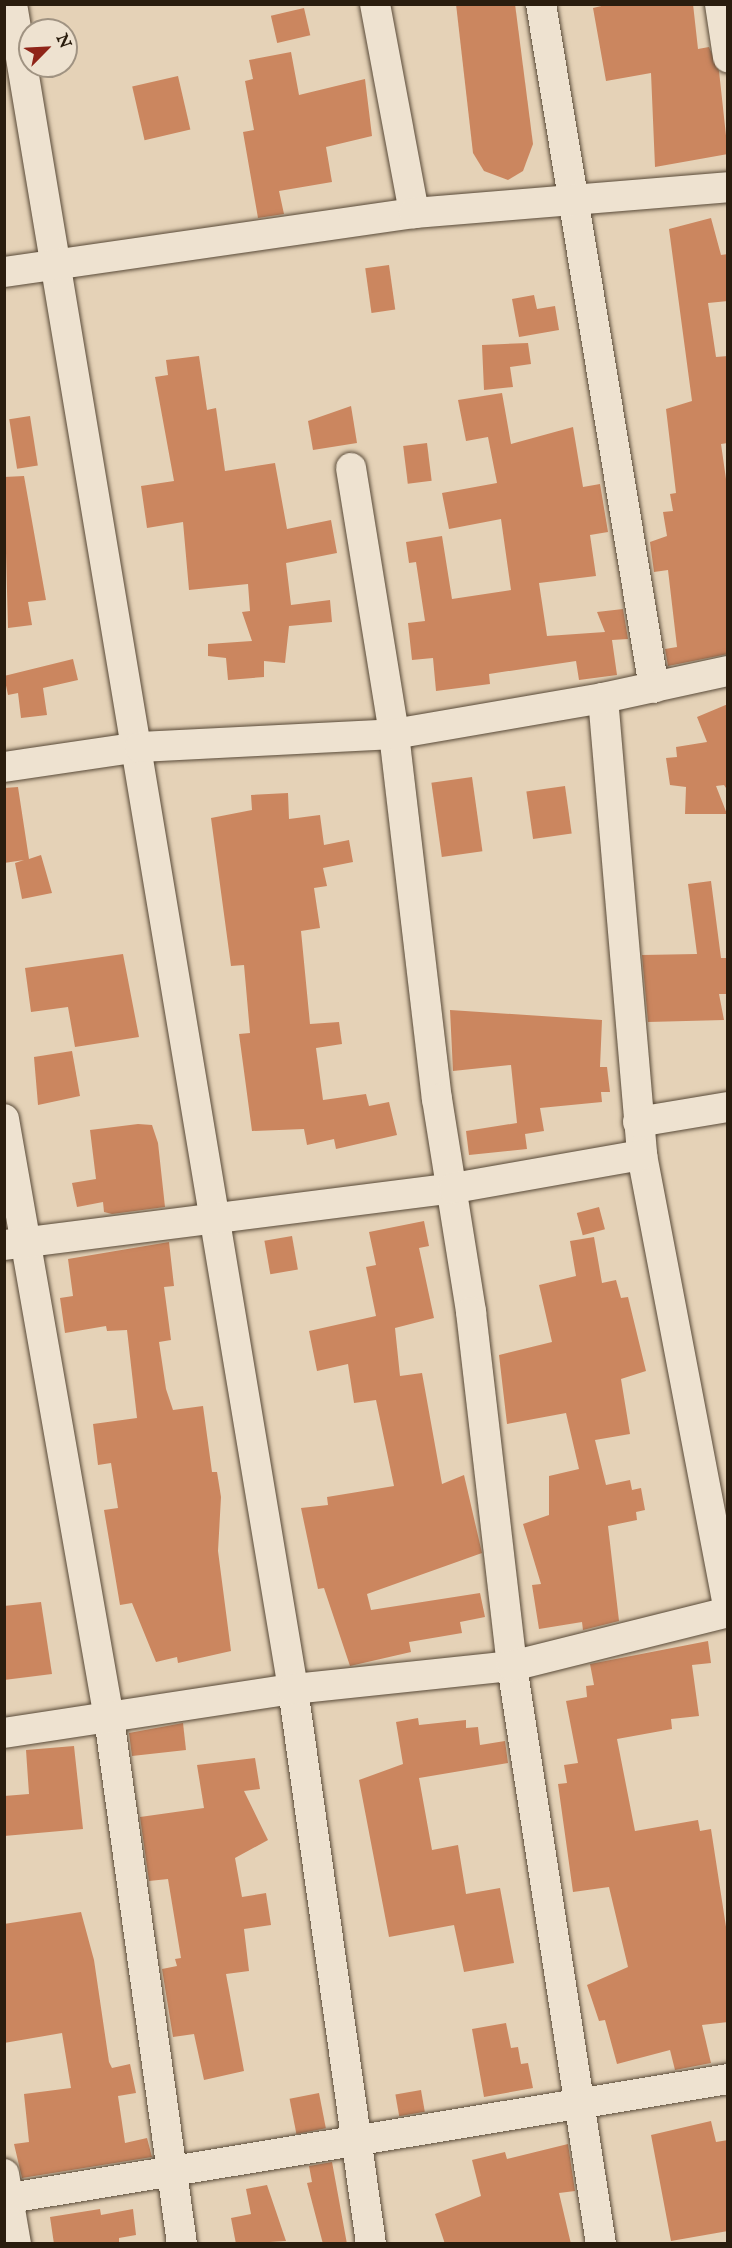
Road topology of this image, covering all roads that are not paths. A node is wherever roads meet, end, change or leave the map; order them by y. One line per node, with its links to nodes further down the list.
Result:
1 (12, 4): 9 (street)
2 (375, 4): 8 (street)
3 (541, 4): 7 (street)
4 (720, 4): 5 (street)
5 (728, 57)
6 (728, 187): 7 (street)
7 (575, 196): 8 (street); 13 (street)
8 (414, 213): 9 (street)
9 (58, 264): 10 (street); 16 (street)
10 (4, 273)
11 (351, 468): 15 (street)
12 (728, 670): 13 (street)
13 (654, 688): 14 (street)
14 (603, 698): 15 (street); 20 (street)
15 (394, 734): 16 (street); 22 (street)
16 (140, 747): 17 (street); 23 (street)
17 (4, 767)
18 (728, 1107): 20 (street)
19 (4, 1119): 24 (street)
20 (638, 1122): 21 (street)
21 (642, 1155): 22 (street); 25 (street)
22 (454, 1188): 23 (street); 27 (street)
23 (214, 1218): 24 (street); 28 (street)
24 (15, 1244): 29 (street)
25 (728, 1605)
26 (728, 1612): 27 (street)
27 (512, 1666): 28 (street); 32 (street)
28 (293, 1689): 29 (street); 33 (street)
29 (109, 1718): 30 (street); 34 (street)
30 (4, 1733)
31 (728, 2079): 32 (street)
32 (580, 2104): 33 (street); 39 (street)
33 (355, 2141): 34 (street); 38 (street)
34 (169, 2172): 35 (street); 37 (street)
35 (6, 2191): 36 (street)
36 (16, 2244)
37 (182, 2244)
38 (371, 2244)
39 (601, 2244)

